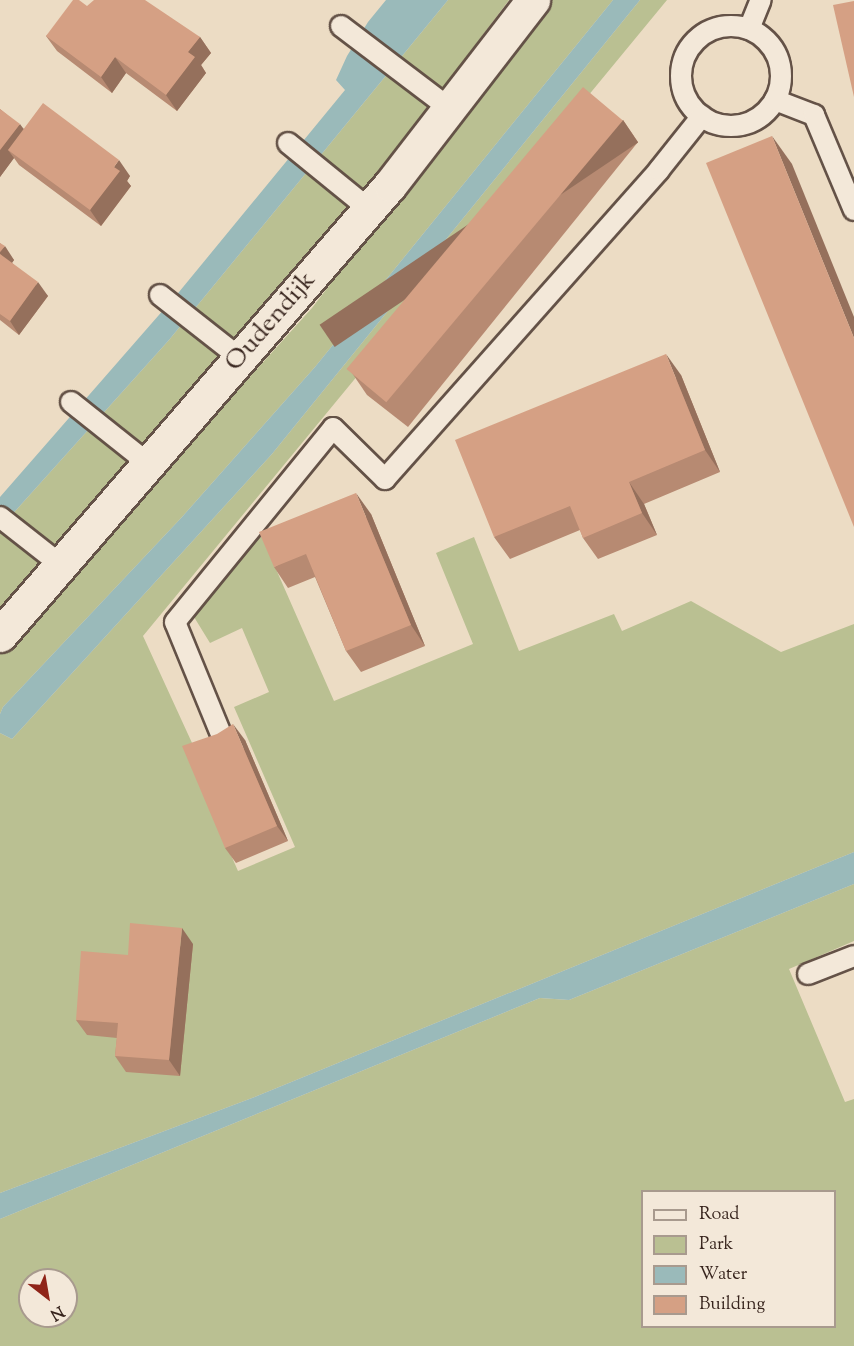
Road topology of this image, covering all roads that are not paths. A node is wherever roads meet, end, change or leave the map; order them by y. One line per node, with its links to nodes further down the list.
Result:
1 (533, 0): 6 (street, Oudendijk)
2 (761, 0): 4 (lane)
3 (341, 27): 6 (lane)
4 (749, 29): 5 (lane); 7 (lane)
5 (775, 100): 7 (lane); 10 (lane)
6 (449, 108): 9 (street, Oudendijk)
7 (702, 116): 18 (lane)
8 (288, 143): 9 (lane)
9 (369, 209): 12 (street, Oudendijk)
10 (854, 210)
11 (160, 295): 12 (lane)
12 (240, 358): 14 (street, Oudendijk)
13 (70, 402): 14 (lane)
14 (148, 464): 16 (street, Oudendijk)
15 (0, 517): 16 (lane)
16 (61, 565): 17 (street, Oudendijk)
17 (0, 635)
18 (223, 739)
19 (854, 956): 20 (lane)
20 (808, 974)

